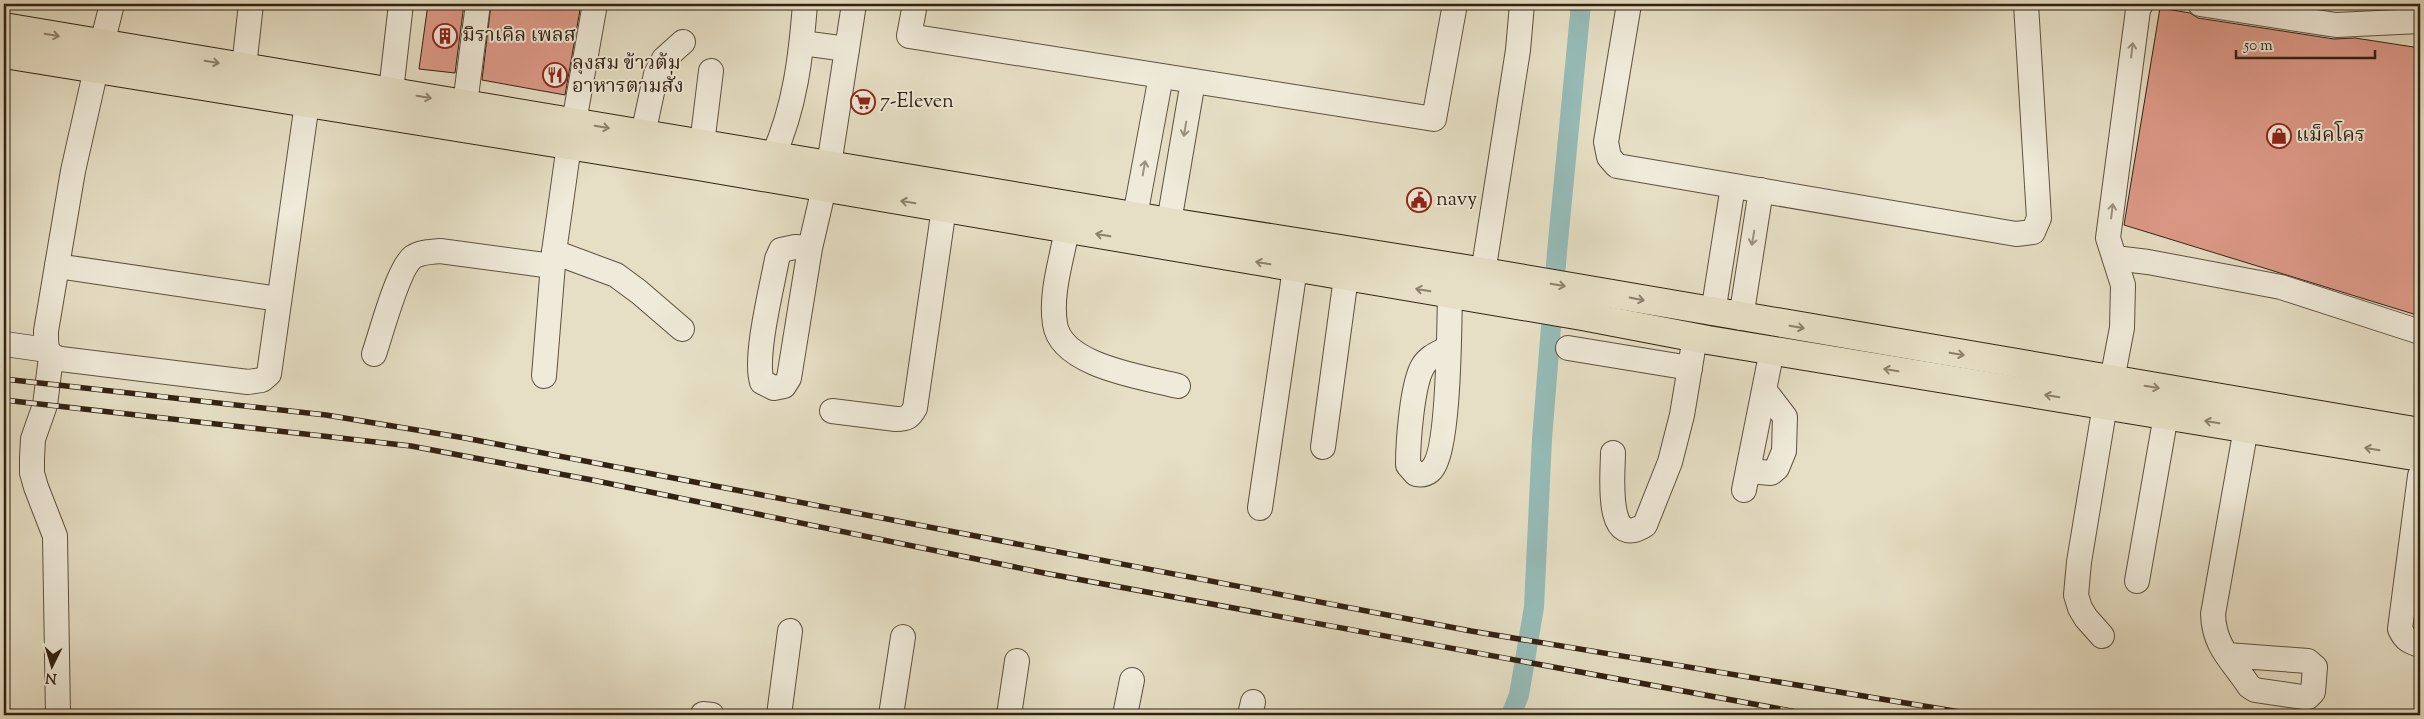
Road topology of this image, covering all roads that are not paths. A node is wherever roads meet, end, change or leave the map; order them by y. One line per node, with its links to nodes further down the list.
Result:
1 (112, 4): 21 (street)
2 (251, 4): 22 (street)
3 (401, 4): 27 (street)
4 (478, 4): 28 (street)
5 (595, 4): 29 (street)
6 (805, 4): 18 (street)
7 (854, 4): 19 (street)
8 (915, 4): 24 (street)
9 (1455, 4): 25 (street)
10 (1522, 4): 45 (street)
11 (1629, 4): 34 (street)
12 (2026, 4): 35 (street)
13 (2142, 4): 41 (street, one-way to 13)
14 (2200, 4): 15 (street)
15 (2420, 21)
16 (4, 27): 21 (main road, one-way to 21)
17 (682, 42): 30 (street)
18 (802, 43): 19 (street); 32 (street)
19 (847, 49): 33 (street)
20 (4, 54): 21 (main road)
21 (99, 56): 22 (main road, one-way to 22); 26 (main road); 43 (street)
22 (244, 67): 26 (main road)
23 (711, 71): 31 (street)
24 (1161, 76): 25 (street); 37 (street, one-way to 24)
25 (1193, 81): 38 (street, one-way to 38)
26 (309, 90): 27 (main road); 29 (main road); 49 (street)
27 (391, 91): 28 (main road, one-way to 28)
28 (465, 104): 29 (main road)
29 (571, 134): 30 (main road, one-way to 30); 33 (main road); 42 (street)
30 (643, 134): 31 (main road)
31 (702, 144): 32 (main road)
32 (773, 156): 33 (main road)
33 (827, 177): 36 (main road, one-way to 33); 37 (main road); 40 (street)
34 (1733, 186): 35 (street); 51 (street)
35 (1761, 190): 53 (street, one-way to 53)
36 (944, 208): 39 (main road); 67 (street)
37 (1135, 216): 38 (main road)
38 (1169, 222): 45 (main road)
39 (1067, 229): 44 (main road, one-way to 39); 64 (street)
40 (810, 248): 40 (street)
41 (2115, 258): 54 (street); 66 (street)
42 (553, 259): 52 (street); 61 (street); 63 (street)
43 (57, 266): 49 (street); 60 (street)
44 (1295, 268): 46 (main road); 75 (street)
45 (1483, 273): 47 (main road)
46 (1346, 277): 48 (main road, one-way to 46); 71 (street)
47 (1525, 293): 48 (main road); 50 (main road)
48 (1450, 294): 57 (street)
49 (279, 299): 60 (street)
50 (1586, 303): 51 (main road, one-way to 51); 55 (main road)
51 (1713, 313): 53 (main road); 55 (main road)
52 (682, 329)
53 (1740, 331): 55 (main road); 59 (main road); 66 (main road, one-way to 66)
54 (2420, 332)
55 (1701, 338): 62 (street)
56 (5, 344): 60 (street)
57 (1448, 348)
58 (1568, 348): 62 (street)
59 (1772, 350): 65 (street); 66 (main road, one-way to 59)
60 (49, 354): 85 (street)
61 (374, 354)
62 (1690, 368): 72 (street)
63 (544, 376)
64 (1178, 386)
65 (1765, 392): 65 (street)
66 (2109, 392): 68 (main road); 70 (main road, one-way to 70); 79 (street)
67 (832, 411)
68 (2166, 415): 69 (main road, one-way to 68); 77 (street)
69 (2246, 428): 73 (main road, one-way to 69); 82 (street)
70 (2420, 432)
71 (1323, 447)
72 (1613, 453)
73 (2420, 457)
74 (2419, 491): 76 (street)
75 (1260, 508)
76 (2415, 565): 81 (street)
77 (2136, 581)
78 (790, 630): 86 (street)
79 (2102, 636)
80 (903, 637): 87 (street)
81 (2420, 644)
82 (2228, 655)
83 (1017, 661): 88 (street)
84 (1132, 680): 89 (street)
85 (58, 715)
86 (779, 715)
87 (890, 715)
88 (1009, 715)
89 (1125, 715)

